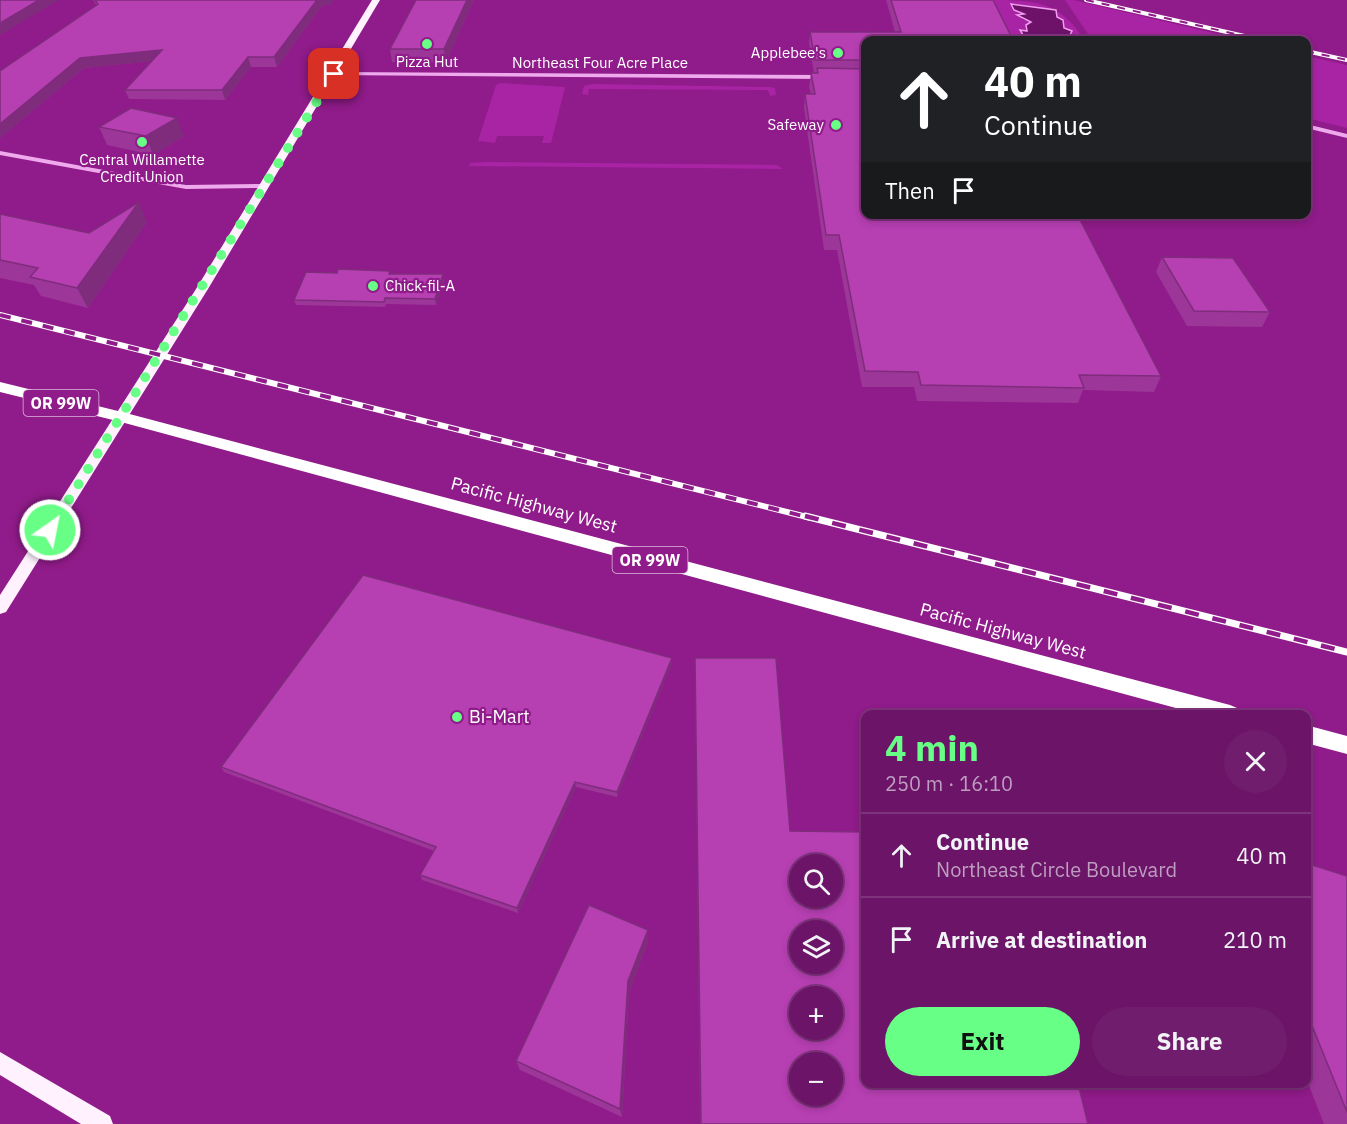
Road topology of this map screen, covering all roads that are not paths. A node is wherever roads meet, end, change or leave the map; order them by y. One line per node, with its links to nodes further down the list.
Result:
1 (376, 0): 2 (main road)
2 (334, 74): 3 (street, Northeast Four Acre Place); 7 (main road)
3 (835, 78)
4 (1311, 127): 5 (street)
5 (1347, 136)
6 (0, 153): 7 (street)
7 (263, 186): 9 (main road)
8 (0, 387): 9 (highway, Pacific Highway West / OR 99W)
9 (122, 417): 10 (main road); 11 (highway, Pacific Highway West / OR 99W)
10 (0, 608)
11 (1215, 710)
12 (1311, 735): 13 (highway)
13 (1347, 745)
14 (0, 1063): 15 (main road)
15 (102, 1124)

